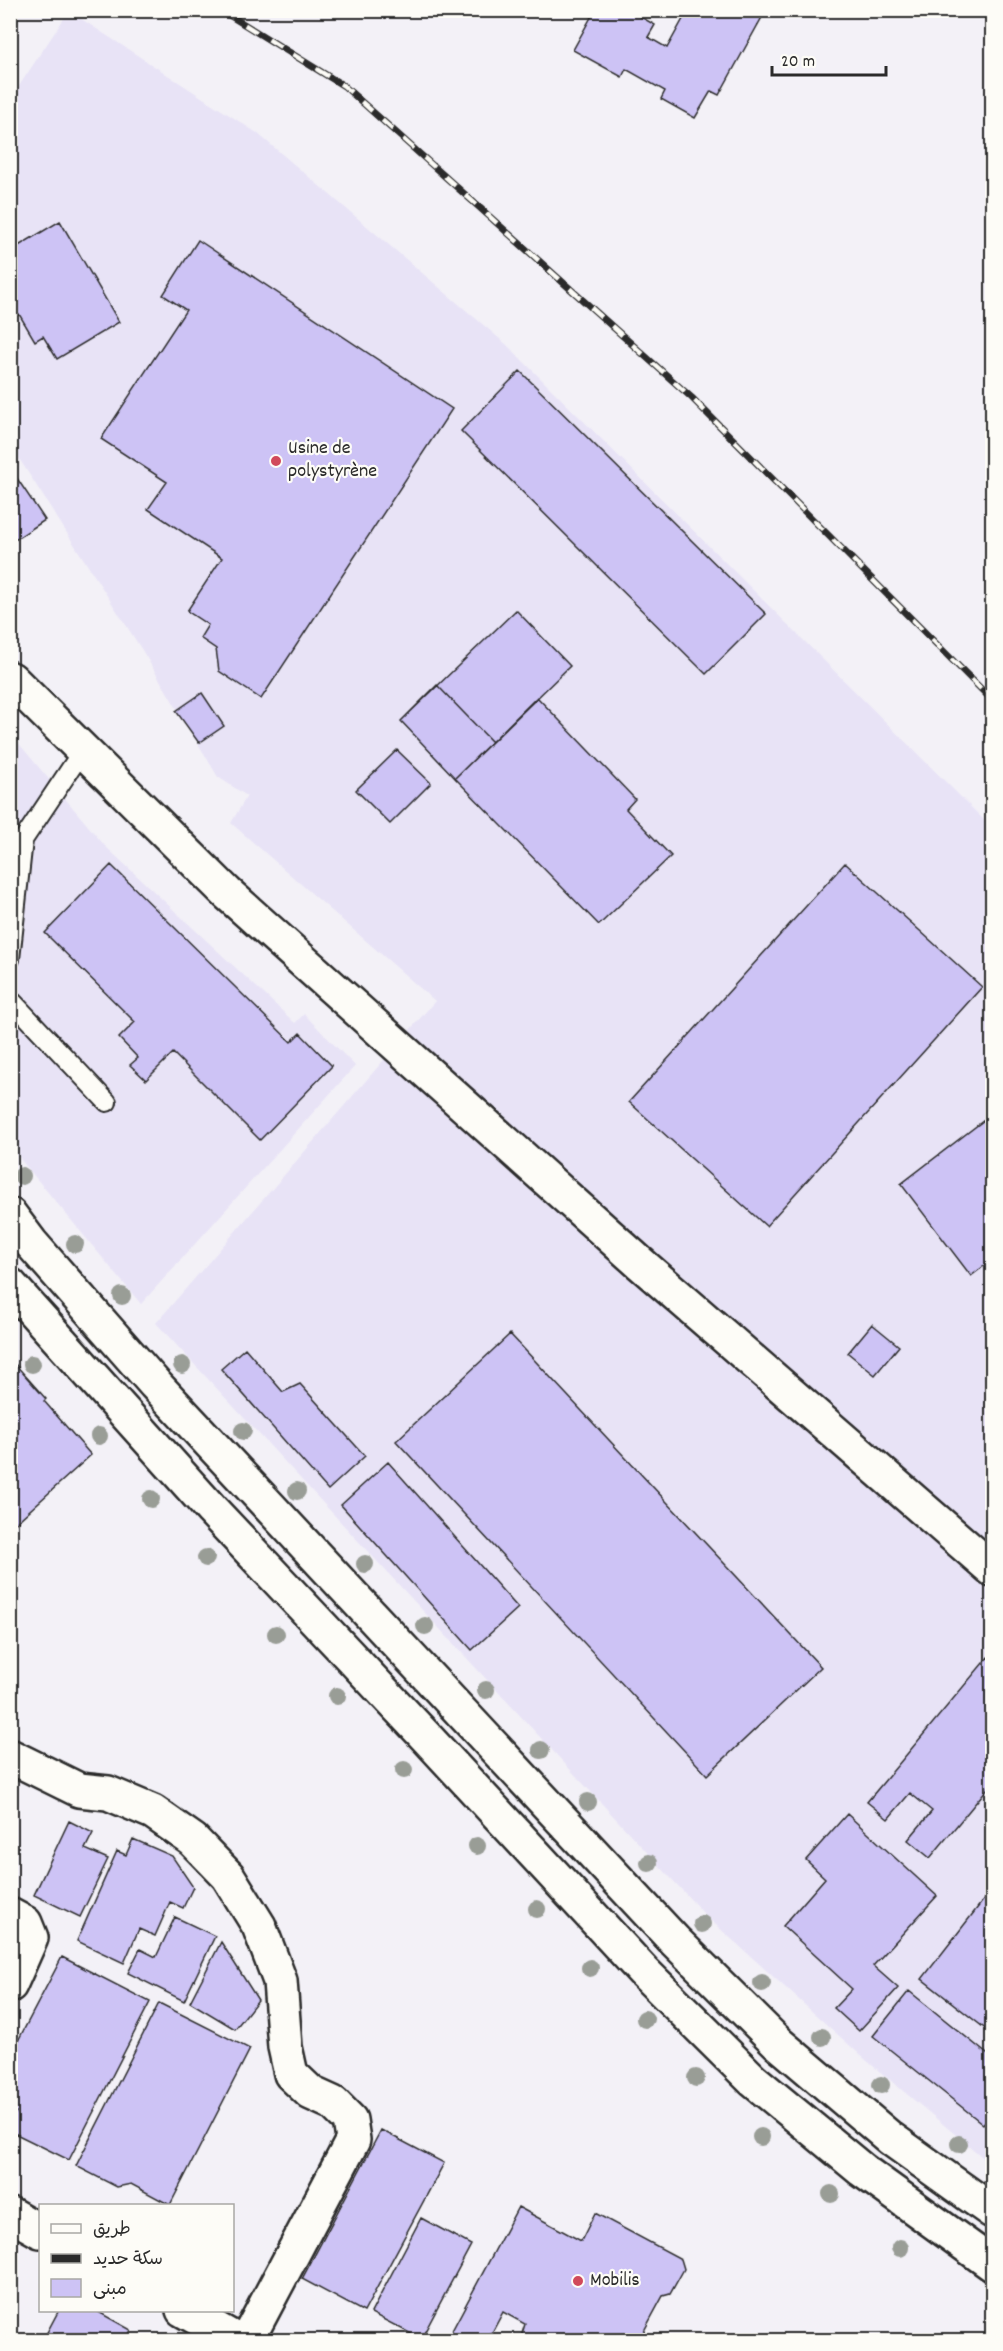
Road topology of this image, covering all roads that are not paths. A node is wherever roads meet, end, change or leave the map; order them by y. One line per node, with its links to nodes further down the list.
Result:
1 (11, 678): 2 (main road)
2 (83, 750): 3 (lane); 8 (main road)
3 (10, 959)
4 (10, 999): 5 (lane)
5 (107, 1102)
6 (10, 1215): 12 (main road)
7 (10, 1285): 15 (main road)
8 (993, 1569)
9 (10, 1756): 18 (main road)
10 (10, 1915): 11 (main road)
11 (10, 1985)
12 (993, 2211)
13 (10, 2214): 14 (main road)
14 (39, 2230)
15 (993, 2264)
16 (187, 2312): 17 (main road)
17 (237, 2340)
18 (247, 2340)

